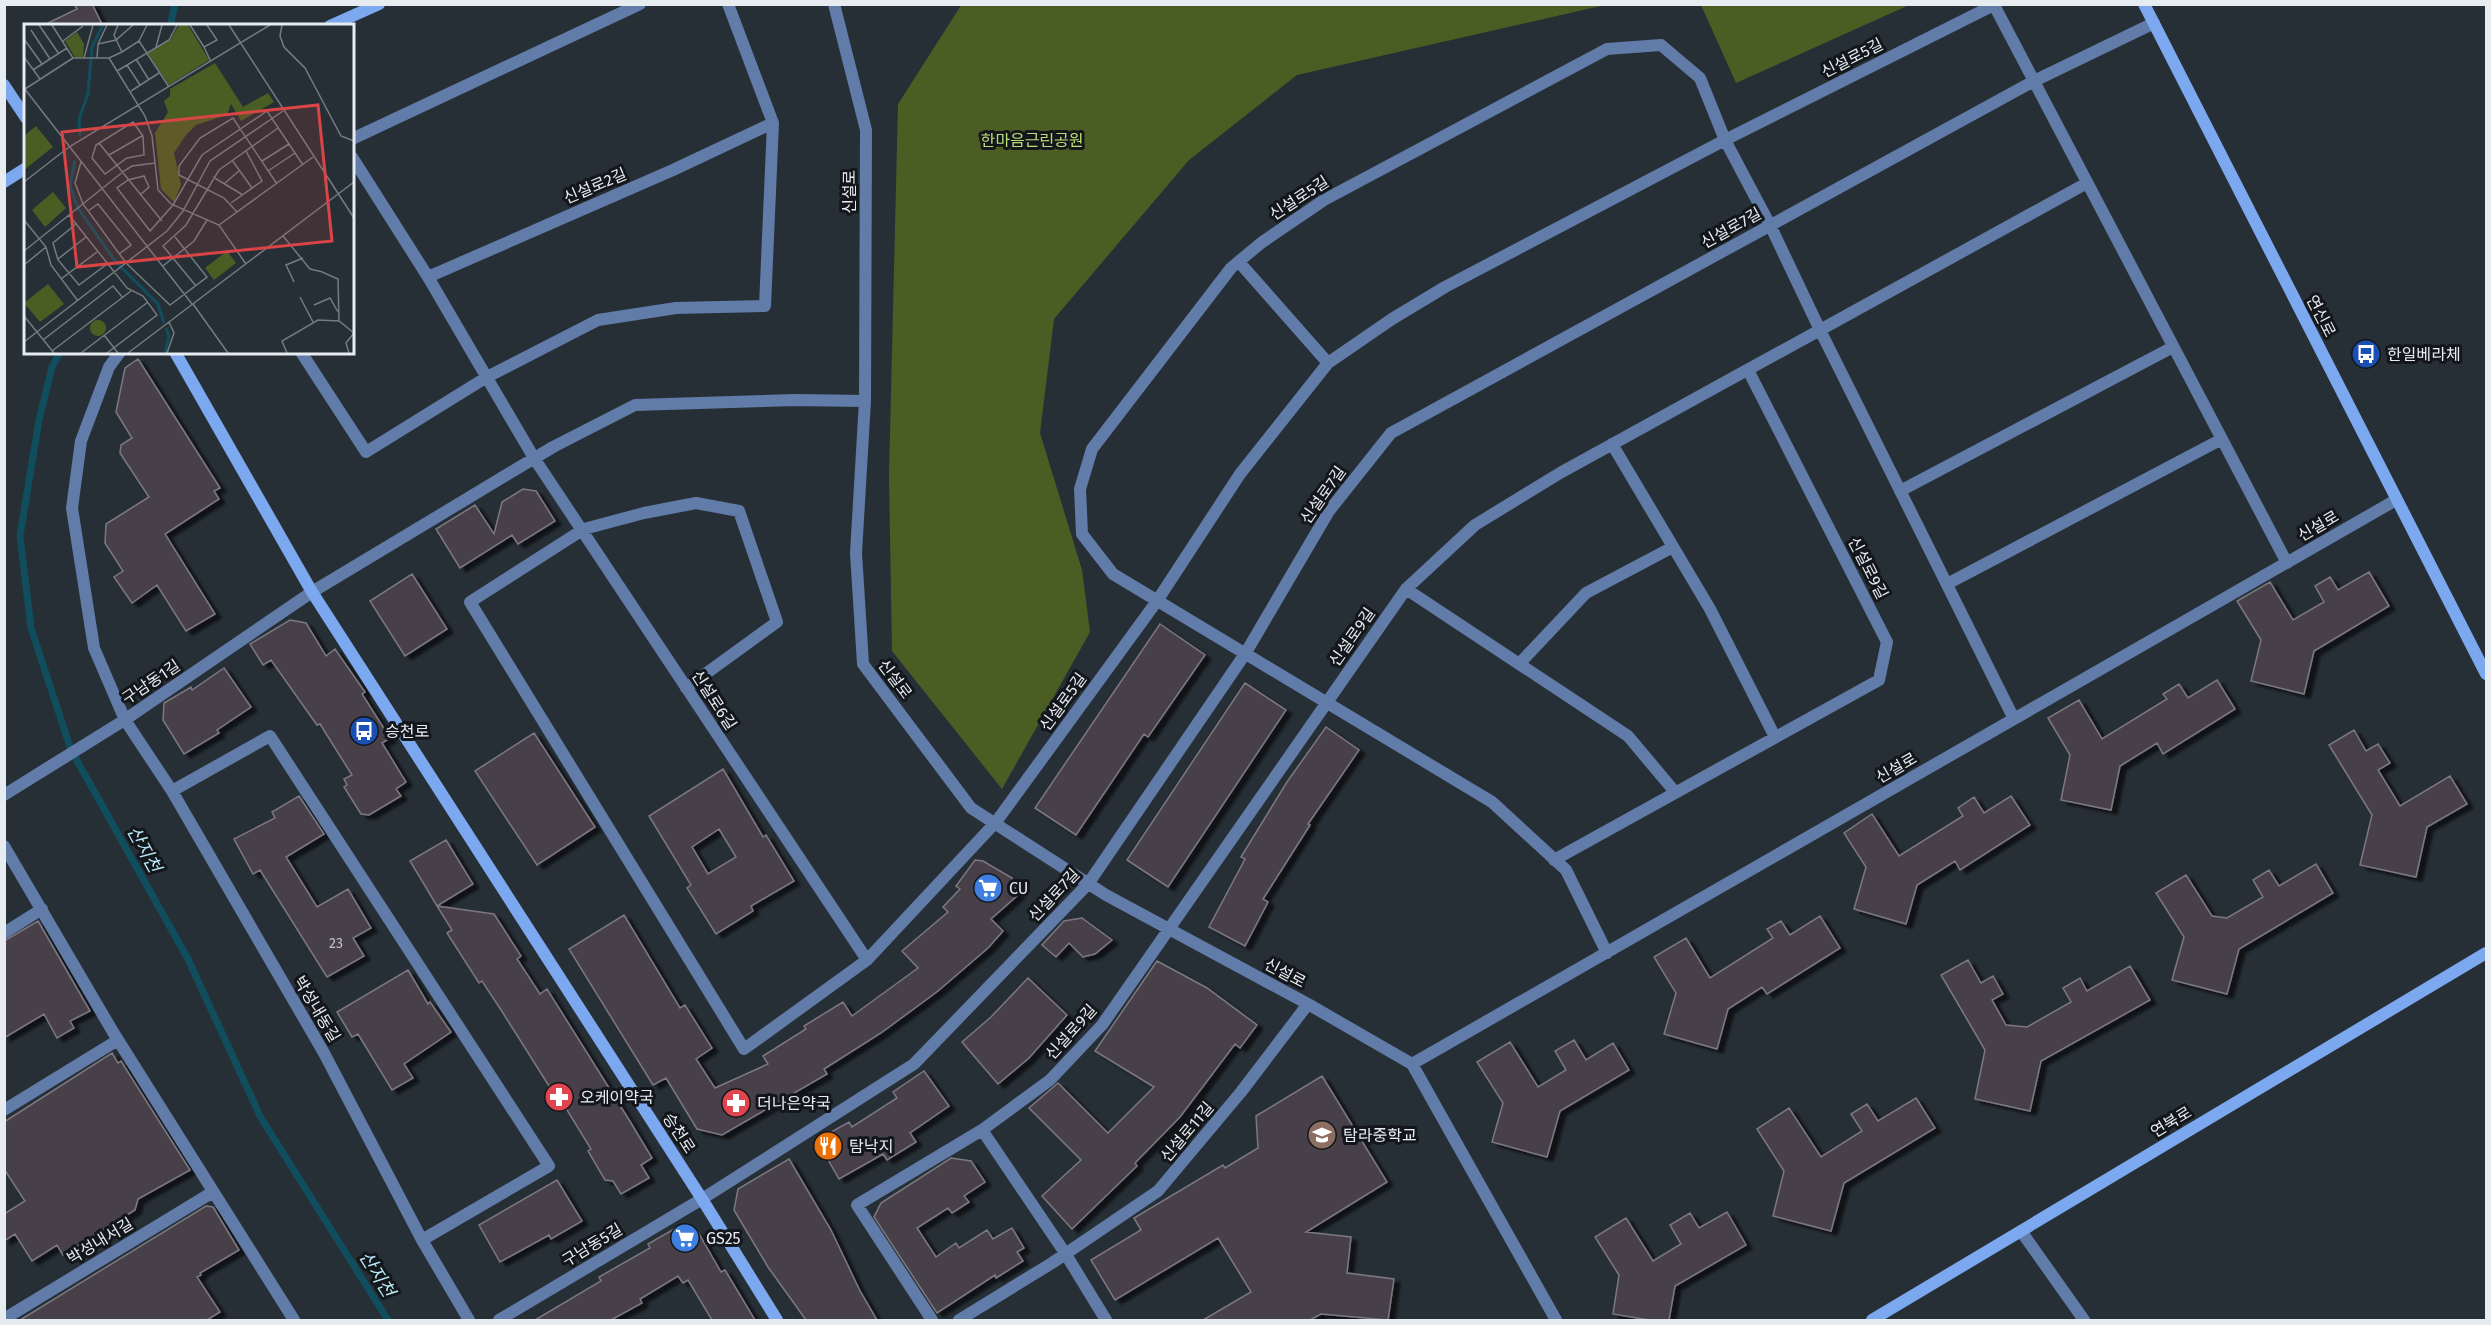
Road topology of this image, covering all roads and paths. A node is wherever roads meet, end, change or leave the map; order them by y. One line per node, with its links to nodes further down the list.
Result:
1 (379, 4): 8 (main road)
2 (640, 4): 13 (street)
3 (728, 4): 12 (street)
4 (834, 4): 30 (street, 신설로)
5 (2144, 4): 7 (main road, 연신로)
6 (1994, 5): 9 (street); 14 (street, 신설로5길)
7 (2154, 23): 9 (street, 신설로7길); 35 (main road, 연신로)
8 (334, 24)
9 (2034, 81): 18 (street); 19 (street, 신설로7길)
10 (4, 85): 11 (main road)
11 (24, 115)
12 (773, 123): 21 (street, 신설로2길); 29 (street)
13 (354, 138)
14 (1725, 140): 19 (street); 20 (street, 신설로5길); 27 (street, 신설로5길)
15 (354, 160): 21 (street)
16 (24, 169): 17 (main road)
17 (4, 182)
18 (2088, 183): 22 (street, 신설로9길); 23 (street)
19 (1770, 225): 22 (street); 43 (street, 신설로7길)
20 (1239, 262): 27 (street); 42 (street, 신설로5길)
21 (428, 277): 29 (street)
22 (1820, 330): 28 (street, 신설로9길); 34 (street)
23 (2174, 347): 31 (street); 34 (street)
24 (119, 354): 49 (street, 박성내동길)
25 (175, 354): 41 (main road, 승천로)
26 (302, 354): 29 (street)
27 (1328, 363): 42 (street, 신설로5길)
28 (1748, 370): 32 (street, 신설로9길); 50 (street, 신설로9길)
29 (487, 377): 33 (street)
30 (865, 401): 33 (street, 구남동1길); 54 (street, 신설로)
31 (2222, 439): 38 (street); 39 (street)
32 (1612, 444): 37 (street); 40 (street, 신설로9길)
33 (534, 458): 36 (street, 신설로6길); 41 (street, 구남동1길)
34 (1900, 491): 39 (street)
35 (2396, 500): 38 (street, 신설로); 45 (main road, 연신로)
36 (584, 530): 46 (street, 신설로6길); 46 (street); 63 (street, 신설로5길)
37 (1673, 547): 44 (street); 50 (street)
38 (2287, 563): 48 (street, 신설로)
39 (1947, 584): 48 (street)
40 (1406, 589): 44 (street); 47 (street, 신설로9길)
41 (312, 592): 49 (street, 구남동1길); 70 (main road, 승천로)
42 (1157, 601): 43 (street); 54 (street, 신설로5길)
43 (1245, 654): 47 (street); 57 (street, 신설로7길)
44 (1519, 664): 52 (street)
45 (2487, 674)
46 (686, 688): 63 (street, 신설로6길)
47 (1326, 703): 56 (street); 59 (street, 신설로9길)
48 (2014, 719): 61 (street, 신설로)
49 (124, 721): 51 (street, 박성내동길); 53 (street, 구남동1길)
50 (1775, 737): 52 (street, 신설로9길)
51 (172, 791): 72 (street, 박성내동길); 72 (street)
52 (1675, 792): 56 (street, 신설로9길)
53 (5, 795)
54 (996, 822): 57 (street, 신설로); 63 (street, 신설로5길)
55 (4, 846): 58 (street)
56 (1554, 860): 61 (street)
57 (1088, 885): 59 (street, 신설로); 70 (street, 신설로7길)
58 (42, 909): 60 (street); 65 (street)
59 (1169, 929): 64 (street, 신설로); 68 (street, 신설로9길)
60 (4, 933)
61 (1607, 952): 66 (street, 신설로)
62 (2487, 953): 71 (main road, 연북로)
63 (867, 960)
64 (1308, 1004): 66 (street, 신설로); 73 (street, 신설로11길)
65 (118, 1040): 67 (street); 69 (street)
66 (1412, 1064): 82 (street)
67 (4, 1110)
68 (982, 1130): 73 (street); 79 (street, 신설로9길)
69 (213, 1192): 74 (street, 박성내서길); 75 (street)
70 (702, 1199): 77 (street, 구남동5길); 78 (main road, 승천로)
71 (2021, 1231): 83 (main road, 연북로); 84 (street)
72 (422, 1240): 76 (street, 박성내동길)
73 (1065, 1253): 80 (street, 신설로11길); 81 (street)
74 (4, 1318)
75 (294, 1320)
76 (469, 1320)
77 (499, 1320)
78 (777, 1320)
79 (932, 1320)
80 (959, 1320)
81 (1106, 1320)
82 (1556, 1320)
83 (1872, 1320)
84 (2084, 1320)

